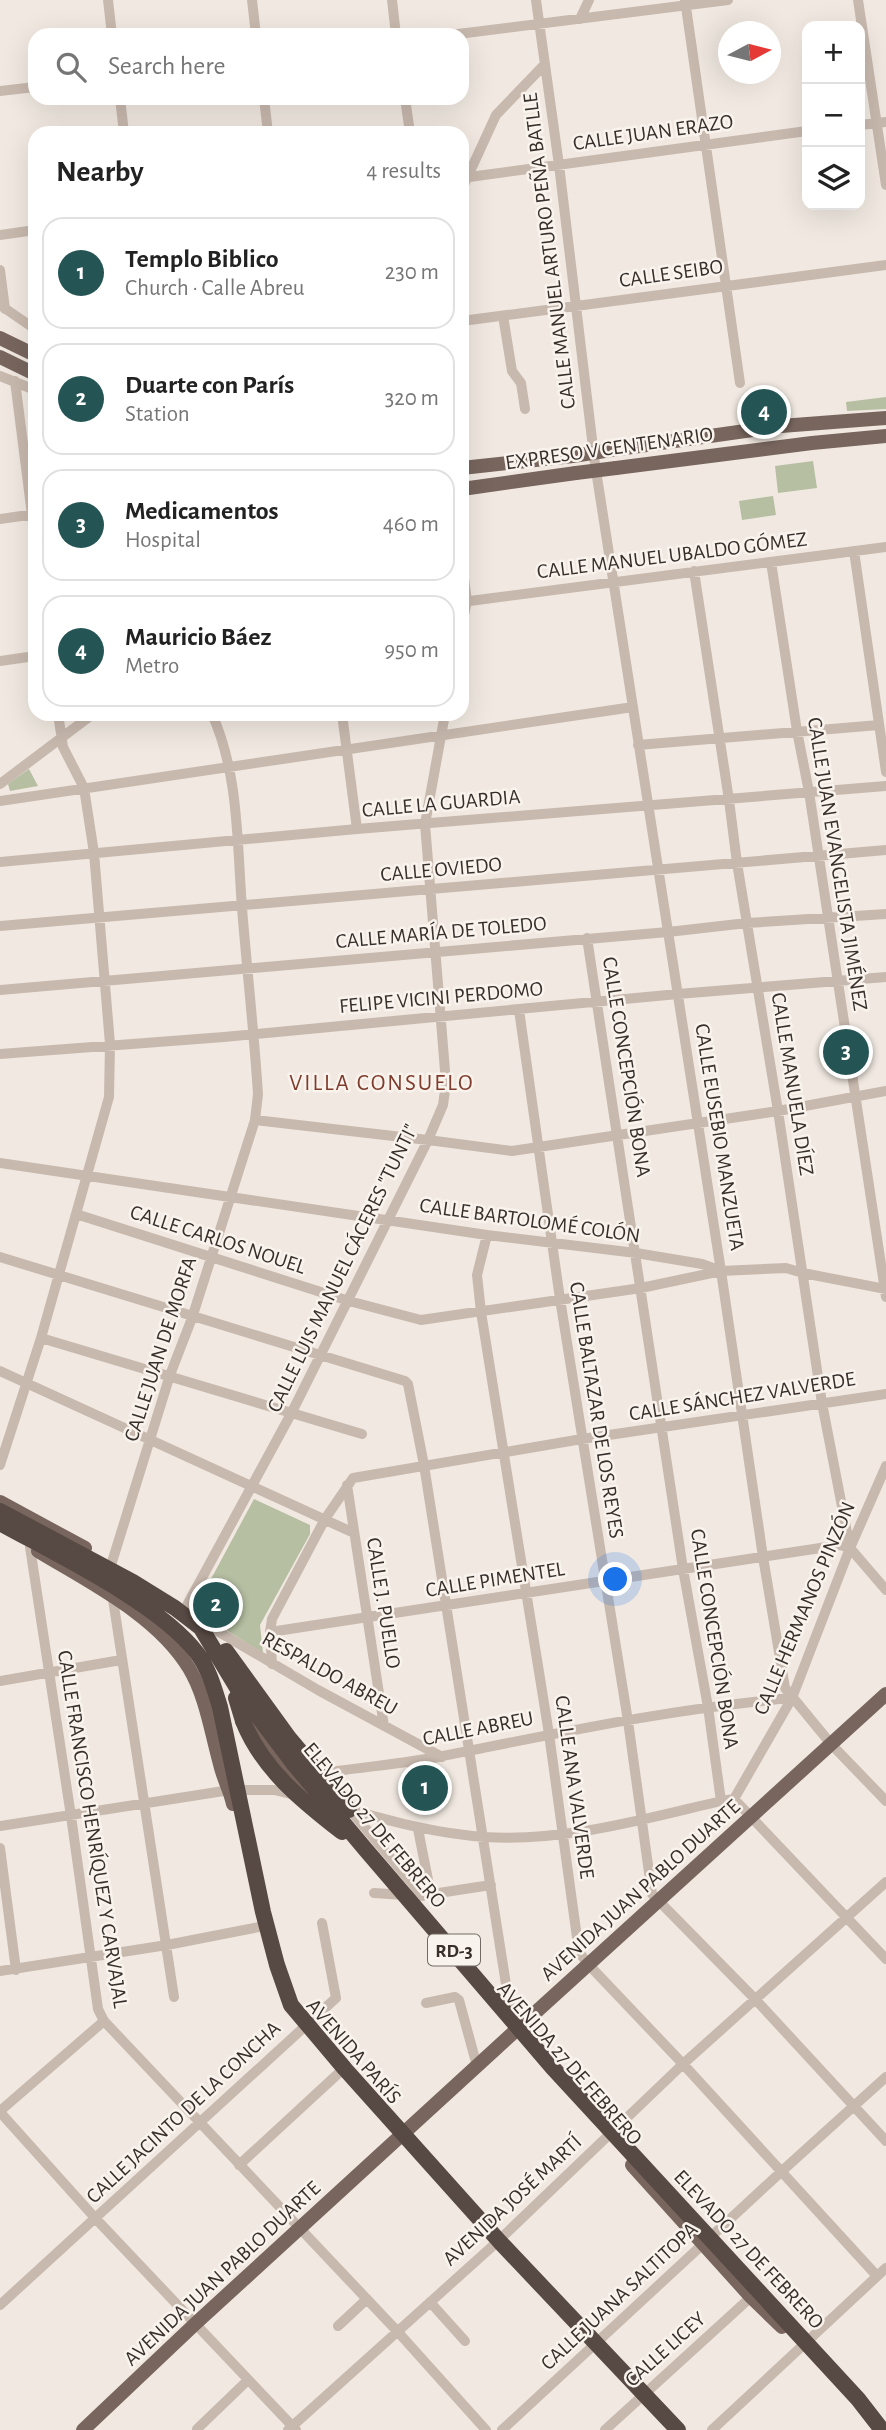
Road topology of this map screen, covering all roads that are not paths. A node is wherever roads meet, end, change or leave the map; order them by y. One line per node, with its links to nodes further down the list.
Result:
1 (108, 0): 11 (street)
2 (252, 0): 12 (street)
3 (392, 0): 13 (street)
4 (536, 0): 10 (street, CALLE MANUEL ARTURO PEÑA BATLLE)
5 (589, 0): 9 (street)
6 (727, 0): 8 (street)
7 (858, 0): 21 (street)
8 (685, 3): 9 (street); 26 (street)
9 (580, 19): 10 (street)
10 (539, 24): 14 (street); 15 (street, CALLE MANUEL ARTURO PEÑA BATLLE)
11 (111, 28)
12 (256, 28)
13 (395, 28)
14 (469, 33)
15 (545, 64): 27 (street, CALLE MANUEL ARTURO PEÑA BATLLE); 28 (street)
16 (28, 88): 17 (street)
17 (0, 91)
18 (121, 105): 22 (street)
19 (265, 105): 23 (street)
20 (406, 105): 24 (street)
21 (882, 122): 30 (street)
22 (123, 126)
23 (267, 126)
24 (409, 126)
25 (802, 132): 26 (street, CALLE JUAN ERAZO)
26 (707, 143): 27 (street, CALLE JUAN ERAZO); 35 (street)
27 (559, 165): 29 (street, CALLE JUAN ERAZO); 37 (street, CALLE MANUEL ARTURO PEÑA BATLLE)
28 (469, 171)
29 (469, 177)
30 (886, 185)
31 (28, 231): 32 (street)
32 (0, 235)
33 (886, 265): 35 (street, CALLE SEIBO)
34 (0, 270): 36 (street)
35 (726, 285): 37 (street, CALLE SEIBO); 47 (street)
36 (3, 307): 40 (street)
37 (575, 307): 38 (street, CALLE SEIBO); 61 (street, CALLE MANUEL ARTURO PEÑA BATLLE)
38 (503, 316): 39 (street, CALLE SEIBO); 49 (street)
39 (469, 320)
40 (28, 324)
41 (0, 338): 42 (main road)
42 (28, 352)
43 (0, 357): 44 (main road)
44 (28, 371)
45 (0, 376): 46 (street)
46 (15, 381): 48 (street); 53 (street)
47 (740, 383)
48 (28, 387)
49 (525, 409)
50 (886, 418): 52 (main road, EXPRESO V CENTENARIO, bridge)
51 (886, 436): 54 (main road, EXPRESO V CENTENARIO, bridge)
52 (469, 467)
53 (28, 472)
54 (469, 488)
55 (28, 515): 56 (street)
56 (0, 519)
57 (886, 547): 58 (street, CALLE MANUEL UBALDO GÓMEZ)
58 (854, 551): 59 (street, CALLE MANUEL UBALDO GÓMEZ); 71 (street)
59 (771, 562): 60 (street, CALLE MANUEL UBALDO GÓMEZ); 72 (street, CALLE JUAN EVANGELISTA JIMÉNEZ)
60 (694, 571): 61 (street, CALLE MANUEL UBALDO GÓMEZ); 74 (street, CALLE MANUELA DÍEZ)
61 (614, 581): 62 (street, CALLE MANUEL UBALDO GÓMEZ); 65 (street, CALLE EUSEBIO MANZUETA)
62 (469, 600)
63 (28, 657): 64 (street)
64 (0, 661)
65 (633, 707): 73 (street); 76 (street, CALLE EUSEBIO MANZUETA)
66 (59, 721): 75 (street)
67 (84, 721): 75 (street)
68 (215, 721): 78 (street, CALLE JUAN DE MORFA)
69 (343, 721): 77 (street)
70 (444, 721): 73 (street, CALLE LUIS MANUEL CÁCERES "TUNTI")
71 (879, 725): 72 (street); 79 (street)
72 (797, 731): 74 (street); 83 (street, CALLE JUAN EVANGELISTA JIMÉNEZ)
73 (441, 735): 77 (street); 87 (street, CALLE LUIS MANUEL CÁCERES "TUNTI")
74 (719, 736): 76 (street); 84 (street, CALLE MANUELA DÍEZ)
75 (62, 738): 80 (street); 82 (street)
76 (638, 745): 86 (street, CALLE EUSEBIO MANZUETA)
77 (346, 748): 78 (street); 88 (street)
78 (228, 766): 82 (street); 89 (street, CALLE JUAN DE MORFA)
79 (886, 772)
80 (0, 784)
81 (886, 786): 83 (street, CALLE LA GUARDIA)
82 (84, 789): 85 (street); 91 (street)
83 (809, 792): 84 (street, CALLE LA GUARDIA); 92 (street, CALLE JUAN EVANGELISTA JIMÉNEZ)
84 (729, 800): 86 (street, CALLE LA GUARDIA); 94 (street, CALLE MANUELA DÍEZ)
85 (0, 801)
86 (648, 806): 87 (street, CALLE LA GUARDIA); 95 (street, CALLE EUSEBIO MANZUETA)
87 (425, 824): 88 (street, CALLE LA GUARDIA); 96 (street, CALLE LUIS MANUEL CÁCERES "TUNTI")
88 (357, 829): 89 (street, CALLE LA GUARDIA)
89 (239, 840): 91 (street, CALLE LA GUARDIA); 97 (street, CALLE JUAN DE MORFA)
90 (886, 850): 92 (street, CALLE OVIEDO)
91 (94, 853): 93 (street, CALLE LA GUARDIA); 99 (street)
92 (819, 855): 94 (street, CALLE OVIEDO); 100 (street, CALLE JUAN EVANGELISTA JIMÉNEZ)
93 (0, 862)
94 (737, 863): 95 (street, CALLE OVIEDO); 101 (street, CALLE MANUELA DÍEZ)
95 (657, 869): 96 (street, CALLE OVIEDO); 103 (street, CALLE EUSEBIO MANZUETA)
96 (429, 889): 97 (street, CALLE OVIEDO); 105 (street, CALLE LUIS MANUEL CÁCERES "TUNTI")
97 (242, 905): 99 (street, CALLE OVIEDO); 106 (street, CALLE JUAN DE MORFA)
98 (886, 914): 100 (street, CALLE MARÍA DE TOLEDO)
99 (100, 917): 102 (street, CALLE OVIEDO); 109 (street)
100 (827, 918): 101 (street, CALLE MARÍA DE TOLEDO); 108 (street, CALLE JUAN EVANGELISTA JIMÉNEZ)
101 (747, 923): 103 (street, CALLE MARÍA DE TOLEDO); 110 (street, CALLE MANUELA DÍEZ)
102 (0, 926)
103 (668, 932): 104 (street, CALLE MARÍA DE TOLEDO); 112 (street, CALLE EUSEBIO MANZUETA)
104 (587, 938): 105 (street, CALLE MARÍA DE TOLEDO); 113 (street, CALLE CONCEPCIÓN BONA)
105 (434, 952): 106 (street, CALLE MARÍA DE TOLEDO); 115 (street, CALLE LUIS MANUEL CÁCERES "TUNTI")
106 (247, 968): 109 (street, CALLE MARÍA DE TOLEDO); 116 (street, CALLE JUAN DE MORFA)
107 (886, 977): 108 (street, FELIPE VICINI PERDOMO)
108 (837, 980): 110 (street, FELIPE VICINI PERDOMO); 120 (street, CALLE JUAN EVANGELISTA JIMÉNEZ)
109 (106, 981): 111 (street, CALLE MARÍA DE TOLEDO); 117 (street)
110 (758, 987): 112 (street, FELIPE VICINI PERDOMO); 121 (street, CALLE MANUELA DÍEZ)
111 (0, 990)
112 (678, 994): 113 (street, FELIPE VICINI PERDOMO); 123 (street, CALLE EUSEBIO MANZUETA)
113 (599, 1002): 114 (street, FELIPE VICINI PERDOMO); 124 (street, CALLE CONCEPCIÓN BONA)
114 (519, 1010): 115 (street, FELIPE VICINI PERDOMO); 126 (street, CALLE BALTAZAR DE LOS REYES)
115 (441, 1017): 116 (street, FELIPE VICINI PERDOMO); 125 (street, CALLE LUIS MANUEL CÁCERES "TUNTI")
116 (254, 1034): 117 (street, FELIPE VICINI PERDOMO); 122 (street, CALLE JUAN DE MORFA)
117 (110, 1044): 118 (street, FELIPE VICINI PERDOMO); 128 (street)
118 (0, 1054)
119 (886, 1091): 120 (street)
120 (855, 1096): 121 (street); 134 (street, CALLE JUAN EVANGELISTA JIMÉNEZ)
121 (778, 1111): 123 (street); 139 (street, CALLE MANUELA DÍEZ)
122 (255, 1121): 125 (street); 129 (street, CALLE JUAN DE MORFA)
123 (698, 1122): 124 (street); 138 (street, CALLE EUSEBIO MANZUETA)
124 (618, 1135): 126 (street); 135 (street, CALLE CONCEPCIÓN BONA)
125 (428, 1140): 126 (street); 131 (street, CALLE LUIS MANUEL CÁCERES "TUNTI")
126 (538, 1149): 133 (street, CALLE BALTAZAR DE LOS REYES)
127 (0, 1163): 128 (street, CALLE BARTOLOMÉ COLÓN)
128 (88, 1175): 129 (street, CALLE BARTOLOMÉ COLÓN); 130 (street)
129 (230, 1198): 131 (street, CALLE BARTOLOMÉ COLÓN); 137 (street, CALLE JUAN DE MORFA)
130 (75, 1214): 137 (street, CALLE CARLOS NOUEL); 140 (street)
131 (387, 1219): 132 (street, CALLE BARTOLOMÉ COLÓN); 144 (street, CALLE LUIS MANUEL CÁCERES "TUNTI")
132 (487, 1235): 133 (street, CALLE BARTOLOMÉ COLÓN); 145 (street, CALLE ANA VALVERDE)
133 (551, 1242): 135 (street, CALLE BARTOLOMÉ COLÓN); 143 (street, CALLE BALTAZAR DE LOS REYES)
134 (883, 1251): 142 (street, CALLE JUAN EVANGELISTA JIMÉNEZ)
135 (636, 1254): 138 (street, CALLE BARTOLOMÉ COLÓN); 141 (street, CALLE CONCEPCIÓN BONA)
136 (0, 1257): 140 (street)
137 (211, 1257): 144 (street, CALLE CARLOS NOUEL); 146 (street, CALLE JUAN DE MORFA)
138 (721, 1271): 139 (street, CALLE BARTOLOMÉ COLÓN); 141 (street, CALLE CARLOS NOUEL); 155 (street, CALLE EUSEBIO MANZUETA)
139 (803, 1273): 142 (street, CALLE BARTOLOMÉ COLÓN); 153 (street, CALLE MANUELA DÍEZ)
140 (58, 1275): 146 (street); 147 (street)
141 (640, 1287): 143 (street, CALLE CARLOS NOUEL); 156 (street, CALLE CONCEPCIÓN BONA)
142 (886, 1292)
143 (559, 1299): 145 (street, CALLE CARLOS NOUEL); 159 (street, CALLE BALTAZAR DE LOS REYES)
144 (349, 1300): 145 (street, CALLE CARLOS NOUEL); 148 (street, CALLE LUIS MANUEL CÁCERES "TUNTI")
145 (481, 1311): 160 (street, CALLE ANA VALVERDE)
146 (192, 1318): 148 (street); 150 (street, CALLE JUAN DE MORFA)
147 (41, 1338): 150 (street); 151 (street)
148 (321, 1355): 154 (street, CALLE LUIS MANUEL CÁCERES "TUNTI"); 162 (street)
149 (0, 1371): 151 (street)
150 (170, 1376): 154 (street); 158 (street, CALLE JUAN DE MORFA)
151 (26, 1383): 158 (street); 161 (street)
152 (886, 1394): 153 (street, CALLE SÁNCHEZ VALVERDE)
153 (822, 1404): 155 (street, CALLE SÁNCHEZ VALVERDE); 173 (street, CALLE MANUELA DÍEZ)
154 (292, 1412): 157 (street); 165 (street, CALLE LUIS MANUEL CÁCERES "TUNTI")
155 (741, 1416): 156 (street, CALLE SÁNCHEZ VALVERDE); 174 (street, CALLE EUSEBIO MANZUETA)
156 (662, 1428): 159 (street, CALLE SÁNCHEZ VALVERDE); 176 (street, CALLE CONCEPCIÓN BONA)
157 (362, 1434)
158 (151, 1439): 165 (street); 175 (street, CALLE JUAN DE MORFA)
159 (582, 1439): 160 (street, CALLE SÁNCHEZ VALVERDE); 178 (street, CALLE BALTAZAR DE LOS REYES)
160 (504, 1452): 162 (street, CALLE SÁNCHEZ VALVERDE); 180 (street, CALLE ANA VALVERDE)
161 (0, 1465)
162 (424, 1465): 164 (street, CALLE SÁNCHEZ VALVERDE); 182 (street)
163 (886, 1466): 173 (street, CALLE HERMANOS PINZÓN)
164 (347, 1485): 168 (street); 171 (street, CALLE J. PUELLO)
165 (253, 1486): 168 (street); 183 (street, CALLE LUIS MANUEL CÁCERES "TUNTI")
166 (0, 1502): 175 (main road, AVENIDA 27 DE FEBRERO / RD-3)
167 (0, 1511): 185 (highway, ELEVADO 27 DE FEBRERO / RD-3, bridge)
168 (325, 1520): 171 (street); 186 (street)
169 (0, 1523): 177 (highway, bridge)
170 (0, 1530): 172 (main road)
171 (354, 1534): 184 (street, CALLE J. PUELLO)
172 (30, 1547): 181 (main road); 189 (street, CALLE FRANCISCO HENRÍQUEZ Y CARVAJAL)
173 (850, 1548): 174 (street, CALLE PIMENTEL); 179 (street, CALLE MANUELA DÍEZ); 193 (street, CALLE HERMANOS PINZÓN)
174 (762, 1557): 176 (street, CALLE PIMENTEL); 193 (street, CALLE EUSEBIO MANZUETA)
175 (112, 1562): 181 (street, CALLE JUAN DE MORFA); 183 (main road, AVENIDA 27 DE FEBRERO / RD-3)
176 (683, 1569): 178 (street, CALLE PIMENTEL); 194 (street, CALLE CONCEPCIÓN BONA)
177 (98, 1578): 202 (highway, bridge); 274 (highway, bridge)
178 (604, 1582): 180 (street, CALLE PIMENTEL); 195 (street, CALLE BALTAZAR DE LOS REYES)
179 (886, 1590)
180 (525, 1593): 182 (street, CALLE PIMENTEL); 197 (street, CALLE ANA VALVERDE)
181 (112, 1595): 187 (street, CALLE JUAN DE MORFA); 202 (main road, AVENIDA PARÍS)
182 (446, 1606): 184 (street, CALLE PIMENTEL); 199 (street)
183 (185, 1608): 185 (main road, AVENIDA 27 DE FEBRERO / RD-3)
184 (366, 1618): 186 (street, CALLE PIMENTEL); 196 (street, CALLE J. PUELLO)
185 (200, 1625): 188 (street, RESPALDO ABREU); 192 (main road, AVENIDA 27 DE FEBRERO / RD-3); 208 (highway, bridge); 217 (highway, ELEVADO 27 DE FEBRERO / RD-3, bridge)
186 (270, 1632): 188 (street)
187 (121, 1660): 189 (street); 207 (street, CALLE JUAN DE MORFA)
188 (272, 1664): 196 (street, RESPALDO ABREU)
189 (48, 1673): 190 (street); 209 (street, CALLE FRANCISCO HENRÍQUEZ Y CARVAJAL)
190 (0, 1681)
191 (886, 1694): 198 (main road, AVENIDA JUAN PABLO DUARTE)
192 (236, 1698): 203 (main road, AVENIDA 27 DE FEBRERO / RD-3); 217 (highway, bridge)
193 (792, 1698): 194 (street, CALLE ABREU); 198 (street); 204 (street, CALLE HERMANOS PINZÓN)
194 (708, 1707): 195 (street, CALLE ABREU); 205 (street, CALLE CONCEPCIÓN BONA)
195 (628, 1721): 197 (street, CALLE ABREU); 211 (street, CALLE BALTAZAR DE LOS REYES)
196 (384, 1726): 200 (street, RESPALDO ABREU)
197 (549, 1734): 199 (street, CALLE ABREU); 214 (street, CALLE ANA VALVERDE)
198 (831, 1744): 206 (street); 210 (main road, AVENIDA JUAN PABLO DUARTE)
199 (469, 1750): 200 (street, CALLE ABREU); 215 (street)
200 (442, 1756): 201 (street, CALLE ABREU)
201 (337, 1770)
202 (230, 1782): 203 (street); 207 (street); 226 (main road, AVENIDA PARÍS)
203 (312, 1799): 208 (street); 221 (main road, AVENIDA 27 DE FEBRERO / RD-3)
204 (734, 1800): 205 (street); 210 (street)
205 (722, 1801): 211 (street)
206 (886, 1801)
207 (146, 1805): 209 (street); 227 (street, CALLE JUAN DE MORFA)
208 (349, 1810): 213 (street); 222 (street)
209 (71, 1816): 212 (street); 228 (street, CALLE FRANCISCO HENRÍQUEZ Y CARVAJAL)
210 (751, 1819): 223 (main road, AVENIDA JUAN PABLO DUARTE); 224 (street)
211 (642, 1820): 214 (street); 223 (street, CALLE BALTAZAR DE LOS REYES)
212 (0, 1826)
213 (418, 1829): 215 (street); 222 (street)
214 (562, 1835): 215 (street); 230 (street, CALLE ANA VALVERDE)
215 (484, 1837): 219 (street)
216 (0, 1848): 231 (street)
217 (366, 1850): 277 (highway, ELEVADO 27 DE FEBRERO / RD-3, bridge)
218 (886, 1882): 224 (street, AVENIDA JOSÉ MARTÍ)
219 (491, 1885): 222 (street); 238 (street)
220 (374, 1894): 221 (street)
221 (398, 1894): 222 (street); 238 (main road, AVENIDA 27 DE FEBRERO / RD-3)
222 (427, 1895)
223 (659, 1902): 230 (main road, AVENIDA JUAN PABLO DUARTE); 234 (street, CALLE BALTAZAR DE LOS REYES)
224 (847, 1916): 229 (street); 234 (street, AVENIDA JOSÉ MARTÍ)
225 (322, 1923): 237 (street, CALLE JACINTO DE LA CONCHA)
226 (259, 1927): 227 (street); 237 (main road, AVENIDA PARÍS)
227 (167, 1945): 228 (street); 233 (street, CALLE JUAN DE MORFA)
228 (90, 1958): 231 (street); 236 (street, CALLE FRANCISCO HENRÍQUEZ Y CARVAJAL)
229 (886, 1959)
230 (588, 1964): 238 (main road, AVENIDA JUAN PABLO DUARTE); 239 (street, CALLE ANA VALVERDE)
231 (16, 1970): 232 (street)
232 (0, 1971)
233 (174, 1997)
234 (757, 2000): 239 (street, AVENIDA JOSÉ MARTÍ); 243 (street, CALLE BALTAZAR DE LOS REYES)
235 (426, 2003): 240 (street)
236 (104, 2021): 244 (street); 245 (street, CALLE FRANCISCO HENRÍQUEZ Y CARVAJAL)
237 (303, 2028): 241 (main road, AVENIDA PARÍS); 245 (street, CALLE JACINTO DE LA CONCHA)
238 (516, 2030): 240 (main road, AVENIDA JUAN PABLO DUARTE); 247 (main road, AVENIDA 27 DE FEBRERO / RD-3)
239 (683, 2064): 247 (street, AVENIDA JOSÉ MARTÍ); 250 (street, CALLE ANA VALVERDE)
240 (477, 2066): 246 (main road, AVENIDA JUAN PABLO DUARTE)
241 (341, 2071): 246 (main road, AVENIDA PARÍS); 249 (street)
242 (886, 2077): 243 (street, CALLE JUANA SALTITOPA)
243 (855, 2106): 248 (street, CALLE BALTAZAR DE LOS REYES); 250 (street, CALLE JUANA SALTITOPA)
244 (0, 2112): 251 (street)
245 (200, 2120): 249 (street, CALLE FRANCISCO HENRÍQUEZ Y CARVAJAL); 251 (street, CALLE JACINTO DE LA CONCHA)
246 (401, 2136): 252 (main road, AVENIDA JUAN PABLO DUARTE); 253 (main road, AVENIDA PARÍS)
247 (607, 2137): 253 (street, AVENIDA JOSÉ MARTÍ); 254 (main road, AVENIDA 27 DE FEBRERO / RD-3)
248 (886, 2141)
249 (239, 2165): 252 (street, CALLE FRANCISCO HENRÍQUEZ Y CARVAJAL)
250 (782, 2171): 254 (street, CALLE JUANA SALTITOPA); 255 (street, CALLE ANA VALVERDE)
251 (96, 2219): 259 (street, CALLE JACINTO DE LA CONCHA); 260 (street)
252 (300, 2228): 257 (street, CALLE FRANCISCO HENRÍQUEZ Y CARVAJAL); 260 (main road, AVENIDA JUAN PABLO DUARTE)
253 (496, 2243): 258 (street, AVENIDA JOSÉ MARTÍ); 264 (main road, AVENIDA PARÍS)
254 (704, 2245): 256 (main road, AVENIDA 27 DE FEBRERO / RD-3); 264 (street, CALLE JUANA SALTITOPA)
255 (882, 2272): 265 (street)
256 (751, 2297): 265 (main road, AVENIDA 27 DE FEBRERO / RD-3); 267 (street, CALLE LICEY)
257 (367, 2300): 261 (street); 262 (street, CALLE FRANCISCO HENRÍQUEZ Y CARVAJAL)
258 (430, 2302): 262 (street, AVENIDA JOSÉ MARTÍ); 263 (street)
259 (0, 2305)
260 (195, 2324): 266 (street); 270 (main road, AVENIDA JUAN PABLO DUARTE)
261 (338, 2326)
262 (397, 2332): 269 (street, AVENIDA JOSÉ MARTÍ); 271 (street, CALLE FRANCISCO HENRÍQUEZ Y CARVAJAL)
263 (465, 2341)
264 (595, 2344): 267 (main road, AVENIDA PARÍS); 272 (street, CALLE JUANA SALTITOPA)
265 (801, 2346): 275 (street); 276 (main road, AVENIDA 27 DE FEBRERO / RD-3)
266 (248, 2380): 268 (street); 269 (street)
267 (642, 2396): 273 (street, CALLE LICEY); 274 (main road, AVENIDA PARÍS)
268 (197, 2429)
269 (292, 2429)
270 (83, 2430)
271 (486, 2430)
272 (502, 2430)
273 (605, 2430)
274 (676, 2430)
275 (712, 2430)
276 (877, 2430)
277 (882, 2430)

